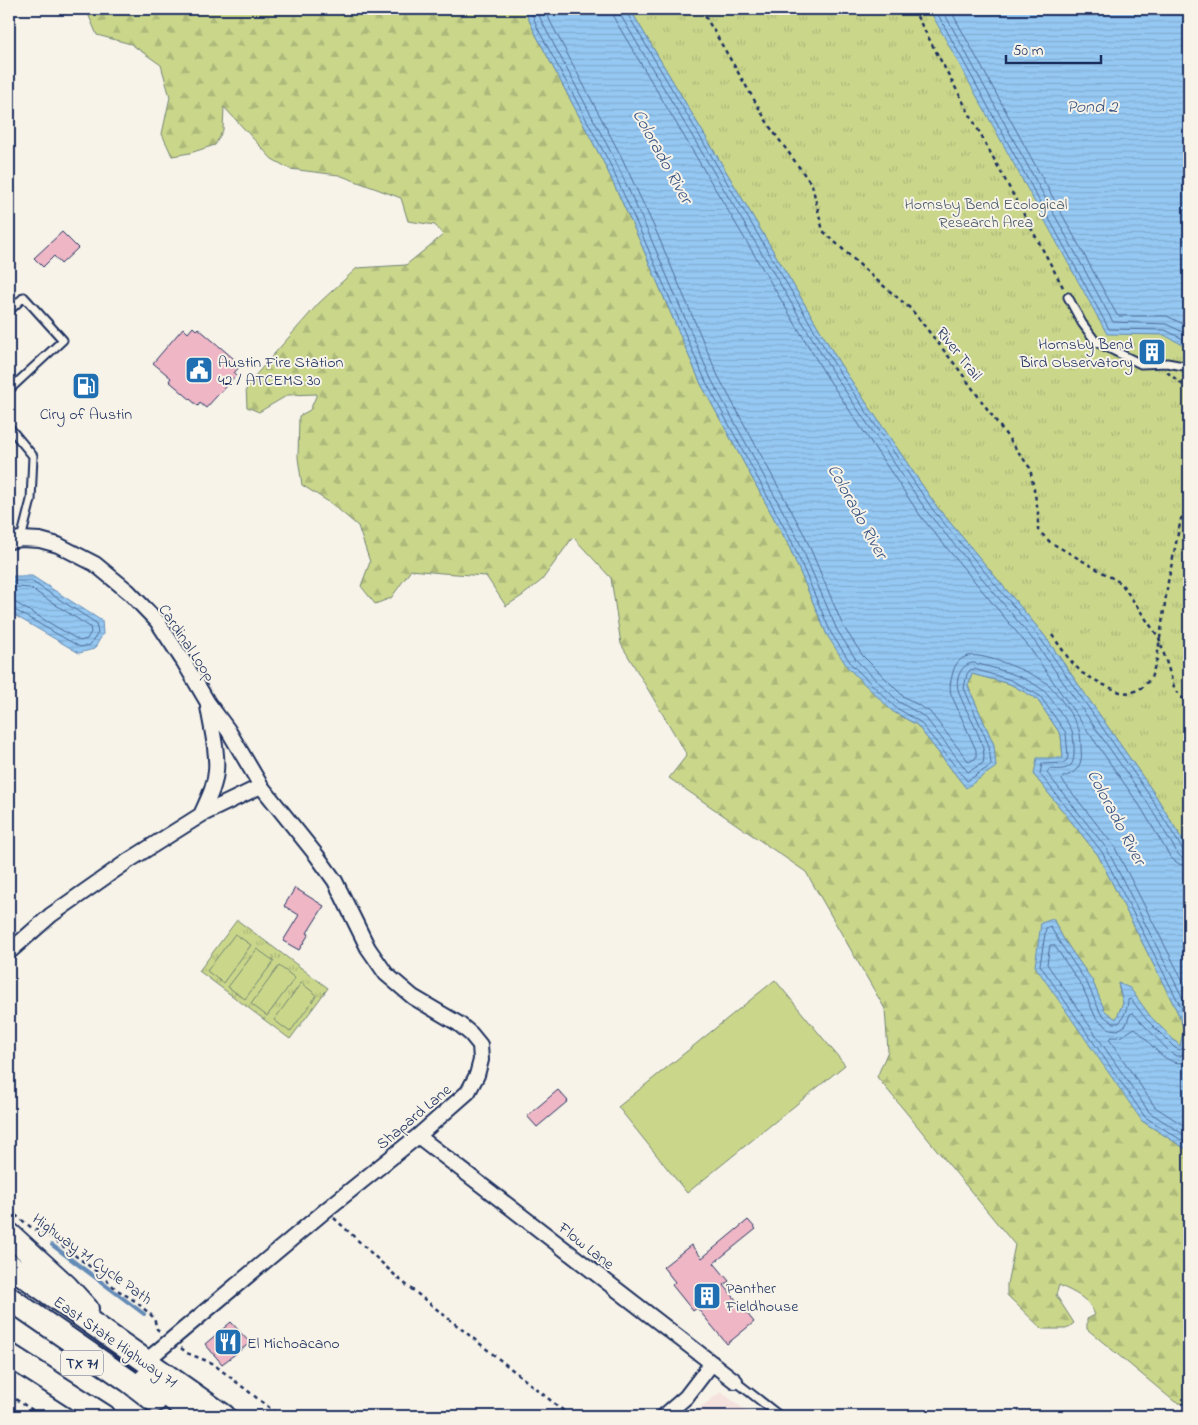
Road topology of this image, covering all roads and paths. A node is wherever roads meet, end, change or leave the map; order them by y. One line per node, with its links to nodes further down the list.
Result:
1 (701, 9): 13 (path, River Trail)
2 (913, 9): 3 (path)
3 (1068, 297): 5 (lane)
4 (9, 311): 7 (lane)
5 (1166, 364): 6 (lane); 8 (path)
6 (1189, 367)
7 (9, 390)
8 (1189, 390)
9 (9, 427): 11 (lane)
10 (1189, 506): 13 (path)
11 (15, 540): 14 (street, Cardinal Loop)
12 (1052, 635): 13 (path)
13 (1159, 638): 15 (path, River Trail)
14 (208, 702): 16 (street, Cardinal Loop); 17 (street, Cardinal Loop)
15 (1189, 706)
16 (260, 786): 17 (street); 19 (street, Shapard Lane)
17 (201, 815): 18 (street)
18 (9, 952)
19 (418, 1136): 21 (street, Shapard Lane); 31 (street, Flow Lane)
20 (9, 1210): 28 (path, Highway 71 Cycle Path)
21 (326, 1210): 28 (street, Shapard Lane); 41 (path)
22 (9, 1234): 27 (highway)
23 (9, 1265): 27 (highway, East State Highway 71 / TX 71)
24 (9, 1280): 38 (highway)
25 (9, 1298): 37 (highway)
26 (9, 1312): 36 (highway, TX 71)
27 (102, 1330): 30 (highway, East State Highway 71 / TX 71)
28 (170, 1341): 30 (street, Shapard Lane); 40 (path, Highway 71 Cycle Path)
29 (9, 1355): 35 (highway)
30 (146, 1361): 39 (highway, East State Highway 71 / TX 71)
31 (712, 1363): 32 (street, Flow Lane); 42 (street)
32 (735, 1381): 43 (lane)
33 (9, 1395): 34 (path)
34 (42, 1416)
35 (104, 1416)
36 (154, 1416)
37 (175, 1416)
38 (195, 1416)
39 (224, 1416)
40 (280, 1416)
41 (570, 1416)
42 (664, 1416)
43 (780, 1416)

